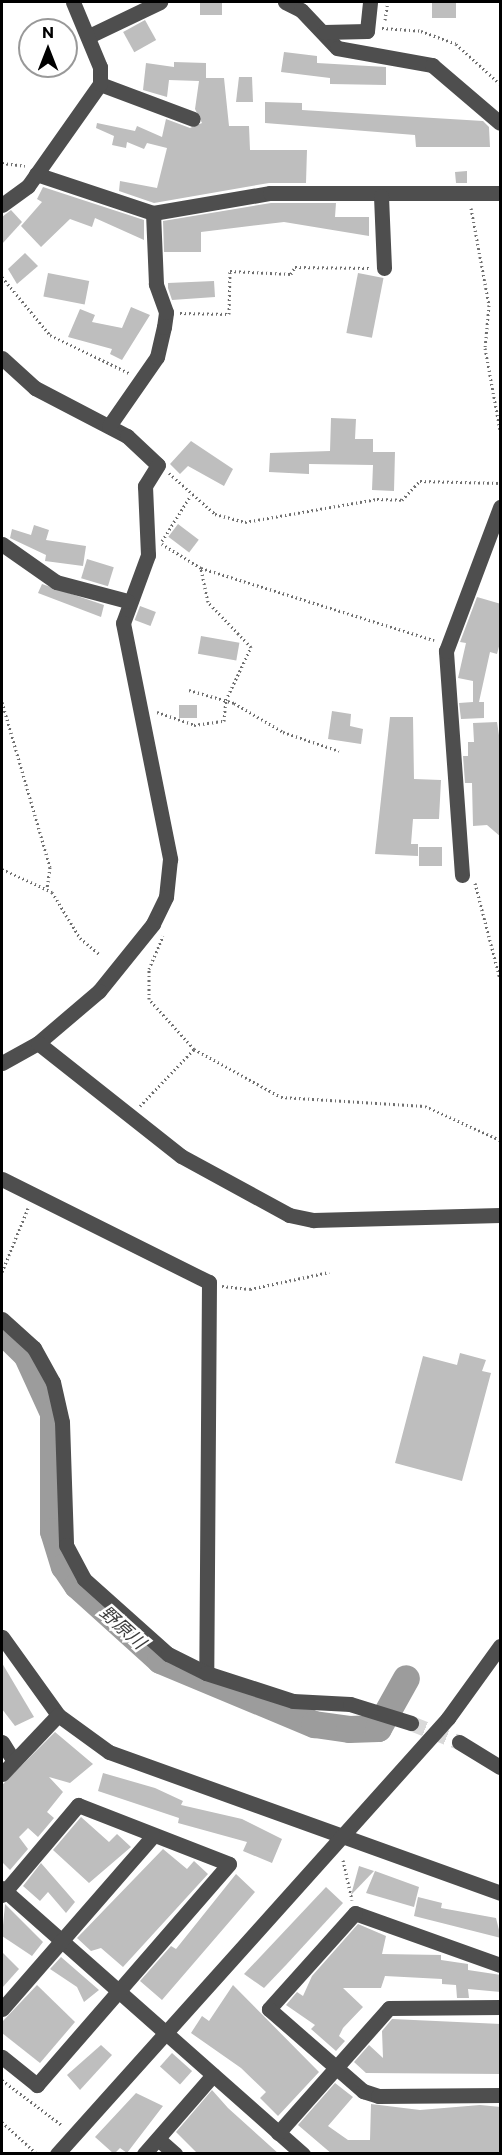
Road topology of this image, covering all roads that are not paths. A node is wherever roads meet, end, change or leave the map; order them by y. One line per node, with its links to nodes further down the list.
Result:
1 (73, 2): 6 (street)
2 (160, 2): 6 (street)
3 (285, 2): 5 (street)
4 (370, 2): 5 (street)
5 (324, 32): 9 (street)
6 (89, 36): 7 (street)
7 (100, 84): 8 (street); 10 (street)
8 (193, 118)
9 (501, 123)
10 (31, 170): 13 (street); 14 (street)
11 (501, 194): 12 (street)
12 (381, 196): 14 (street); 15 (street)
13 (2, 205)
14 (153, 213): 17 (street)
15 (384, 268)
16 (2, 358): 17 (street)
17 (109, 426): 21 (street)
18 (501, 507): 19 (street)
19 (497, 530): 22 (street)
20 (2, 544): 21 (street)
21 (128, 602): 23 (street)
22 (462, 875)
23 (38, 1043): 24 (street); 26 (street)
24 (2, 1063)
25 (2, 1179): 30 (street)
26 (501, 1215)
27 (2, 1319): 30 (street)
28 (2, 1637): 31 (street)
29 (501, 1646): 38 (street)
30 (206, 1673): 32 (street)
31 (58, 1715): 35 (street); 38 (street)
32 (411, 1724)
33 (2, 1742): 35 (street)
34 (459, 1742): 36 (street)
35 (14, 1761): 37 (street)
36 (501, 1767)
37 (2, 1774)
38 (340, 1834): 41 (street); 47 (street)
39 (153, 1836): 40 (street); 42 (street); 44 (street)
40 (2, 1891): 42 (street)
41 (501, 1893)
42 (61, 1941): 44 (street); 46 (street)
43 (501, 1965): 49 (street)
44 (119, 1992): 47 (street); 48 (street)
45 (501, 2007): 49 (street)
46 (2, 2009)
47 (166, 2033): 50 (street); 54 (street)
48 (2, 2057)
49 (336, 2067): 51 (street); 52 (street)
50 (213, 2075): 52 (street); 53 (street)
51 (501, 2096)
52 (278, 2133): 57 (street)
53 (158, 2139): 55 (street); 56 (street)
54 (57, 2154)
55 (144, 2154)
56 (175, 2154)
57 (303, 2154)

